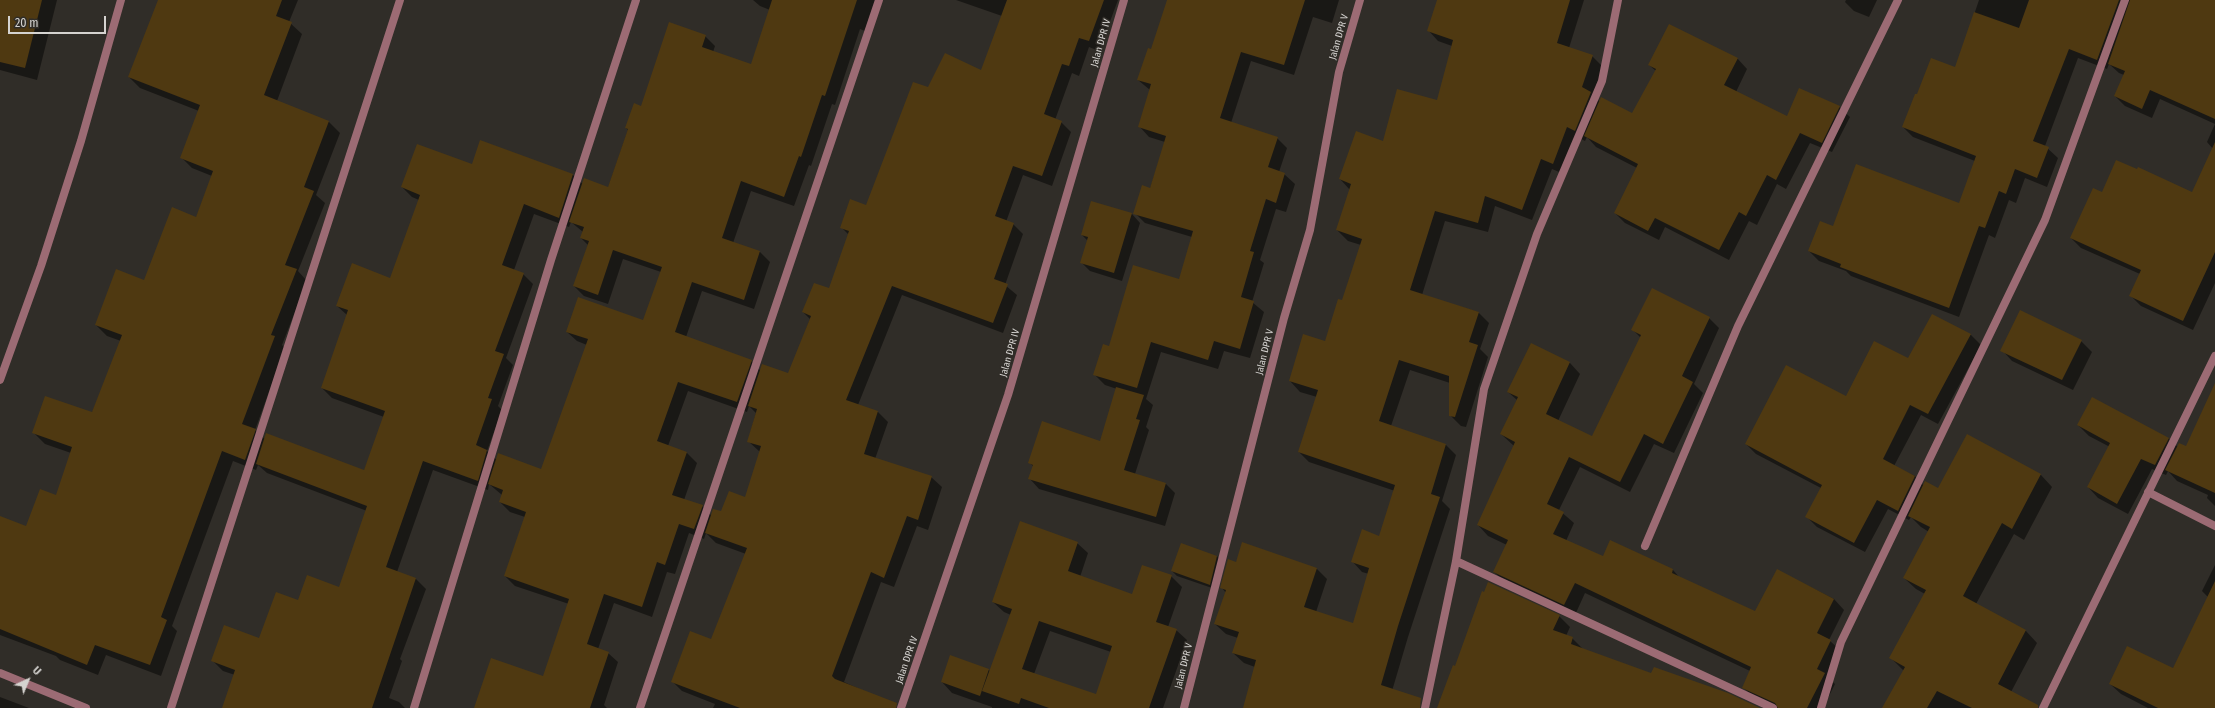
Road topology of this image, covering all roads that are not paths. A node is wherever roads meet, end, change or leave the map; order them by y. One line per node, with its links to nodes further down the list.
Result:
1 (121, 0): 11 (street)
2 (400, 0): 18 (street)
3 (636, 0): 19 (street)
4 (879, 0): 20 (street)
5 (1124, 0): 21 (street, Jalan DPR IV)
6 (1360, 0): 22 (street, Jalan DPR V)
7 (1618, 0): 15 (street)
8 (1898, 0): 14 (street)
9 (2125, 0): 25 (street)
10 (2215, 356): 12 (street)
11 (0, 380)
12 (2148, 492): 13 (street); 26 (street)
13 (2215, 526)
14 (1645, 546)
15 (1456, 561): 23 (street); 24 (street)
16 (0, 673): 17 (street)
17 (86, 708)
18 (171, 708)
19 (414, 708)
20 (640, 708)
21 (901, 708)
22 (1184, 708)
23 (1425, 708)
24 (1774, 708)
25 (1821, 708)
26 (2043, 708)

